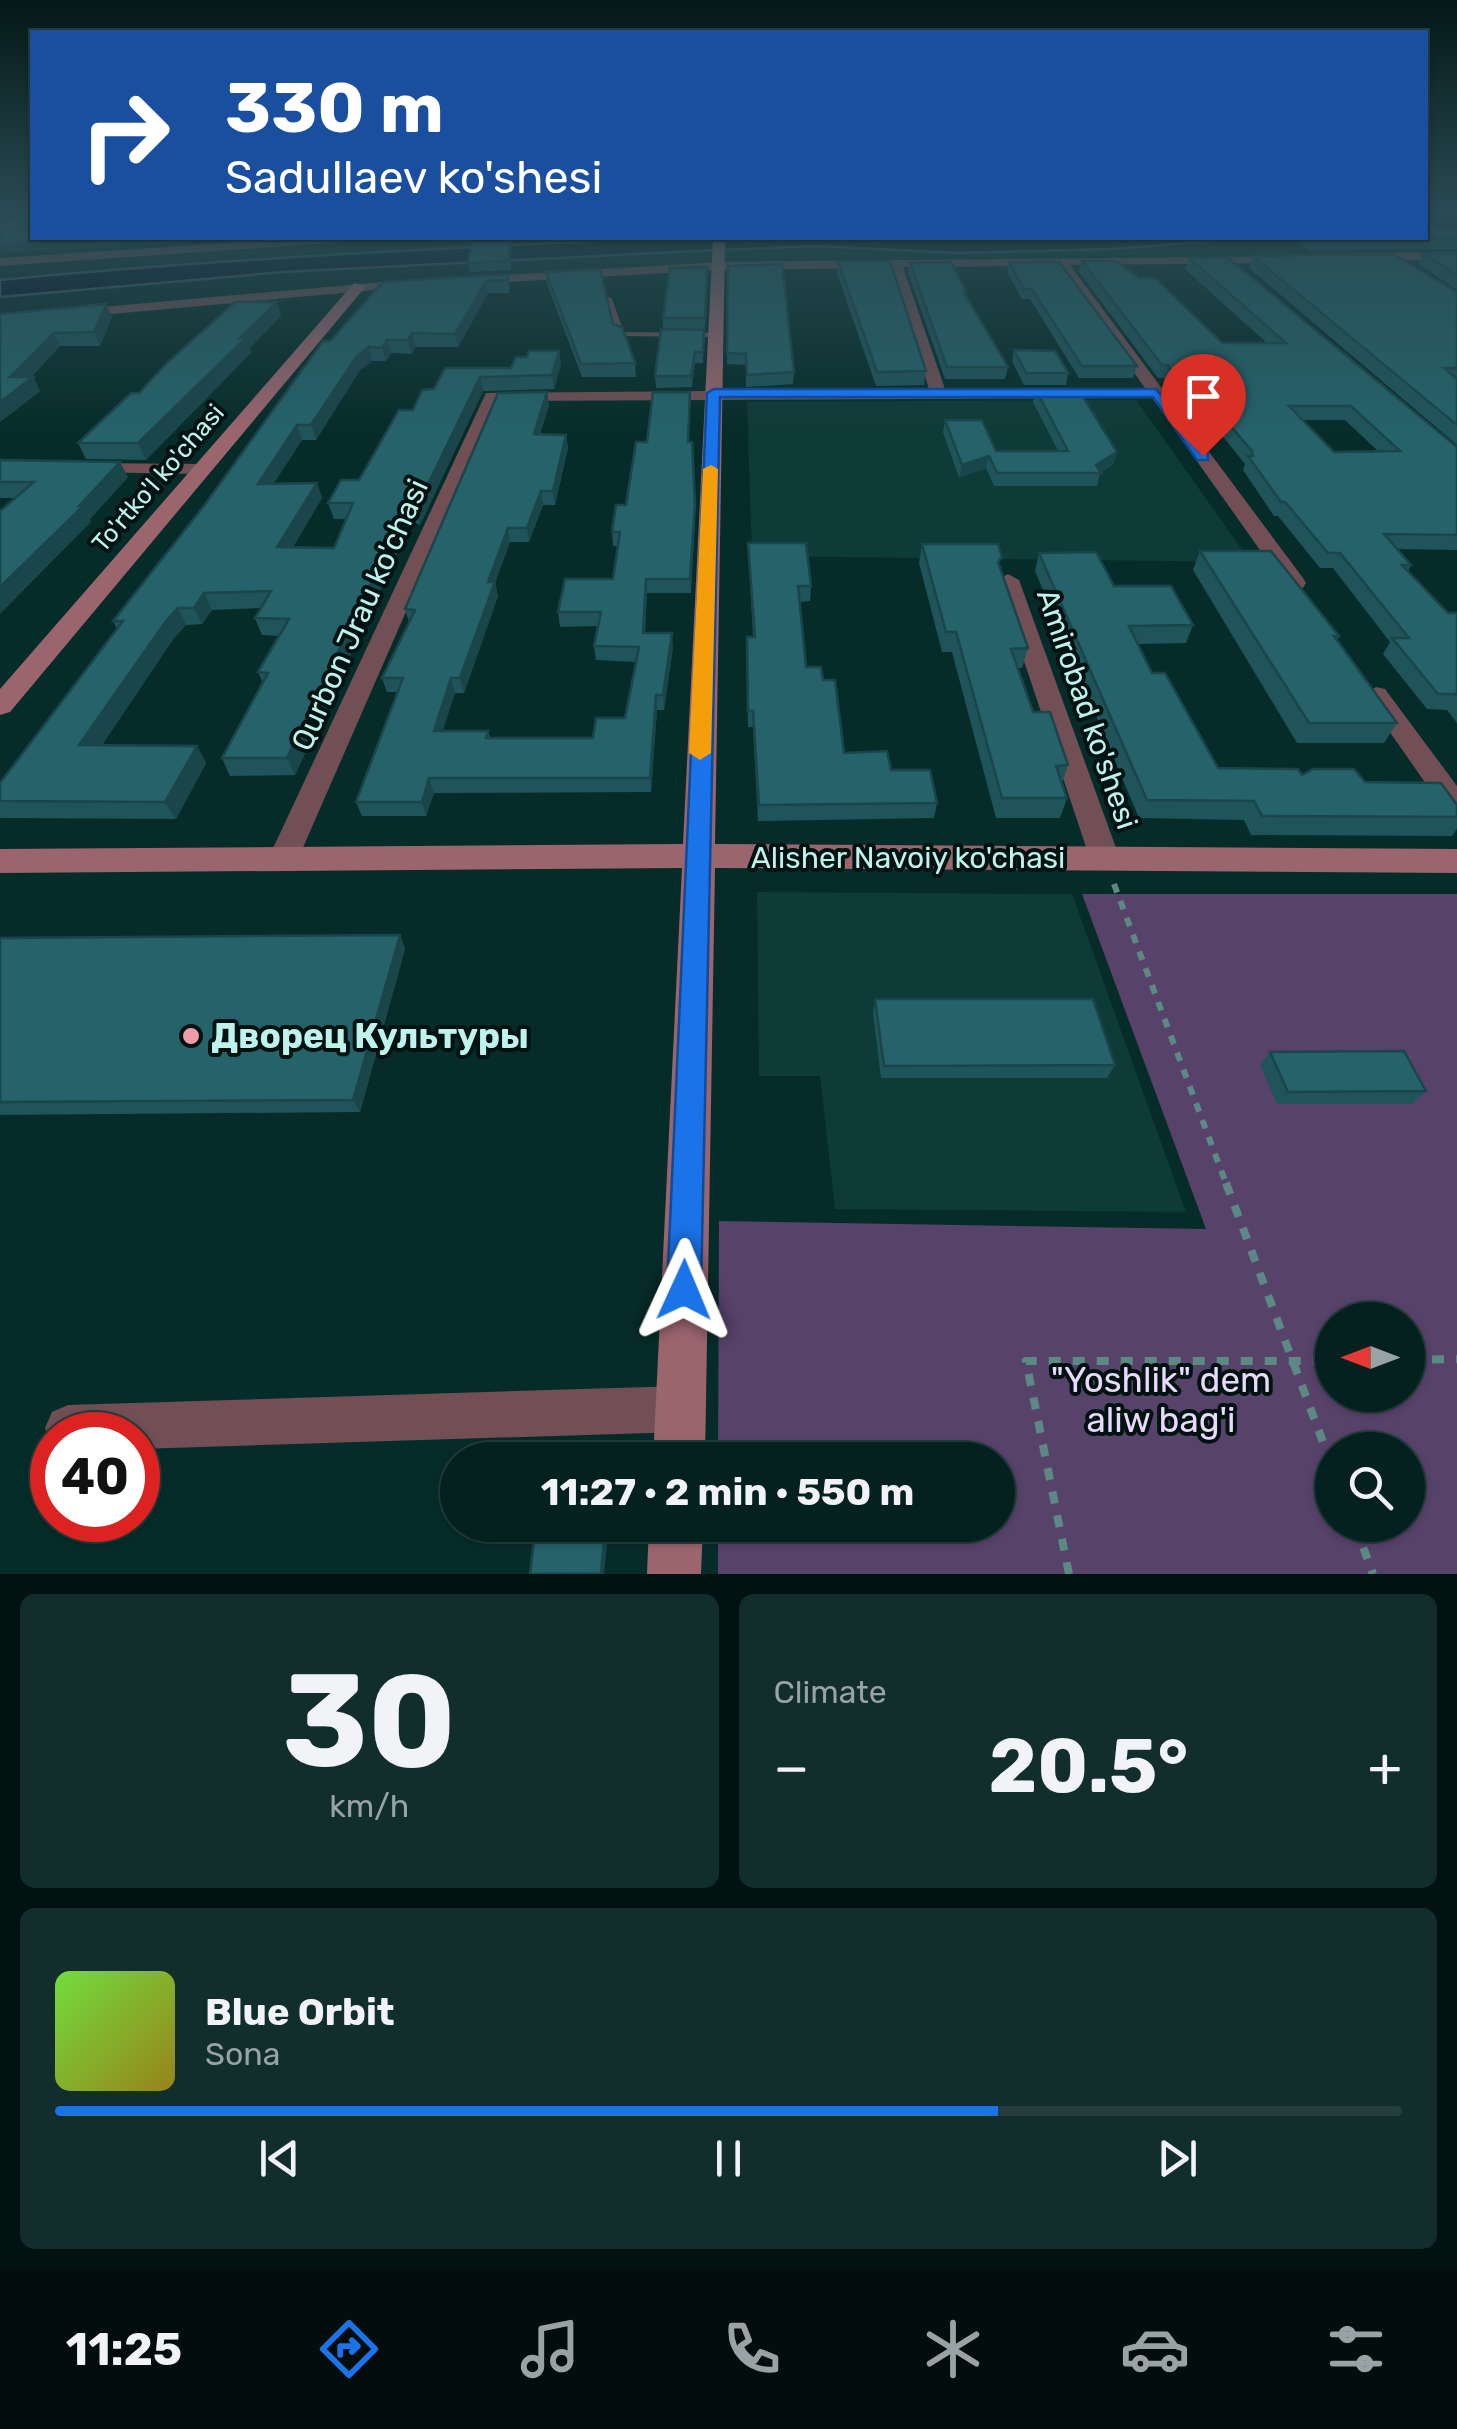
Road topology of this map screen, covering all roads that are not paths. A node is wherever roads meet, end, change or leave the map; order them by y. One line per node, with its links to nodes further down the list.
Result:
1 (344, 287): 7 (street)
2 (358, 287): 13 (street, To'rtko'l ko'chasi)
3 (718, 287): 8 (street)
4 (903, 287): 10 (street)
5 (1080, 287): 11 (street)
6 (609, 299): 8 (lane)
7 (0, 320)
8 (716, 335): 9 (street)
9 (714, 393): 10 (street); 19 (street); 20 (street, Qurbon Jrau ko'chasi)
10 (938, 393): 11 (street)
11 (1156, 393): 15 (street)
12 (74, 468): 13 (street)
13 (202, 469): 17 (street, To'rtko'l ko'chasi)
14 (1008, 580): 21 (street, Amirobad ko'shesi)
15 (1307, 600)
16 (1364, 680): 18 (street)
17 (0, 706)
18 (1457, 807)
19 (696, 856): 20 (street, Alisher Navoiy ko'chasi); 21 (street, Alisher Navoiy ko'chasi); 24 (street)
20 (282, 859): 23 (street, Alisher Navoiy ko'chasi)
21 (1105, 859): 22 (street, Alisher Navoiy ko'chasi)
22 (1457, 860)
23 (0, 861)
24 (681, 1409): 25 (street); 26 (street)
25 (160, 1425)
26 (679, 1442)
27 (675, 1542): 28 (street)
28 (674, 1574)

